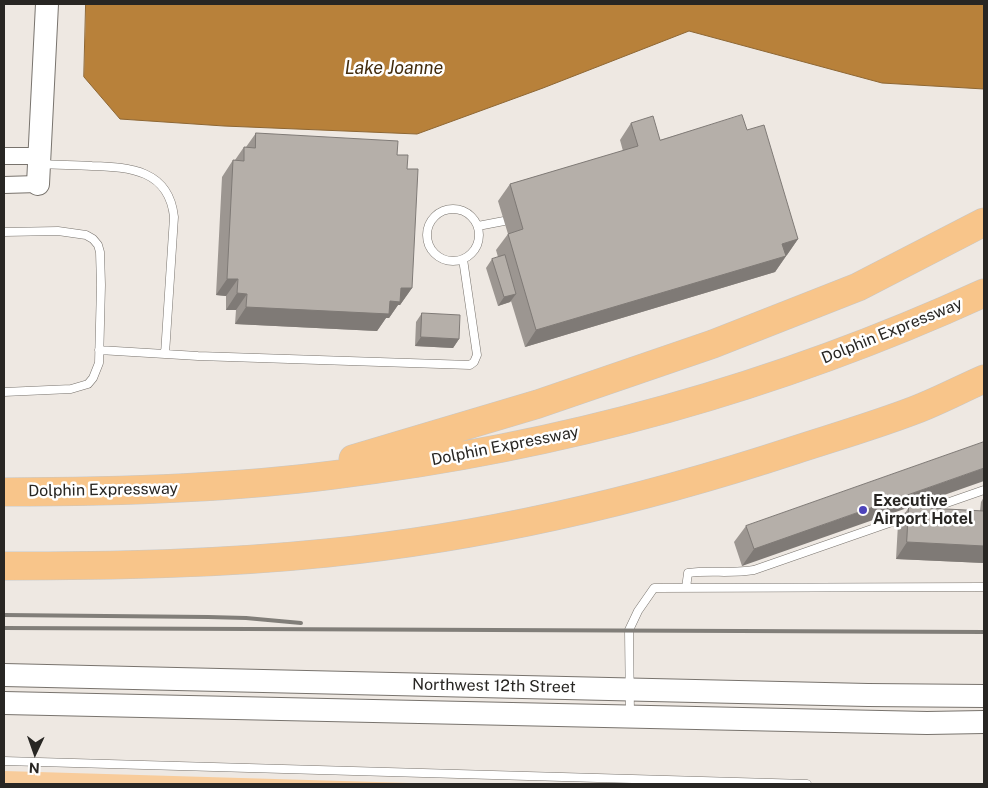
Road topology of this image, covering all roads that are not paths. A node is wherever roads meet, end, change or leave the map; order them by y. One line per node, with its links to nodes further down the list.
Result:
1 (47, 4): 3 (main road)
2 (4, 156): 3 (street)
3 (39, 168): 4 (street); 12 (lane)
4 (4, 185)
5 (504, 221): 7 (lane)
6 (984, 222): 17 (highway)
7 (478, 226): 9 (lane); 9 (lane)
8 (4, 232): 11 (lane)
9 (463, 259): 12 (lane)
10 (984, 293): 17 (highway, Dolphin Expressway)
11 (99, 350): 12 (lane); 14 (lane)
12 (165, 354)
13 (984, 379): 16 (highway)
14 (4, 392)
15 (984, 400): 16 (highway)
16 (917, 410): 20 (highway)
17 (279, 481): 19 (highway, Dolphin Expressway)
18 (984, 490): 21 (lane)
19 (4, 492)
20 (4, 566)
21 (686, 588): 22 (lane); 24 (lane)
22 (984, 588)
23 (4, 675): 24 (main road, Northwest 12th Street)
24 (630, 689): 25 (main road, Northwest 12th Street); 27 (lane)
25 (984, 696)
26 (4, 703): 27 (main road, Northwest 12th Street)
27 (630, 717): 28 (main road, Northwest 12th Street)
28 (984, 722)
29 (4, 761): 30 (lane)
30 (807, 784)

